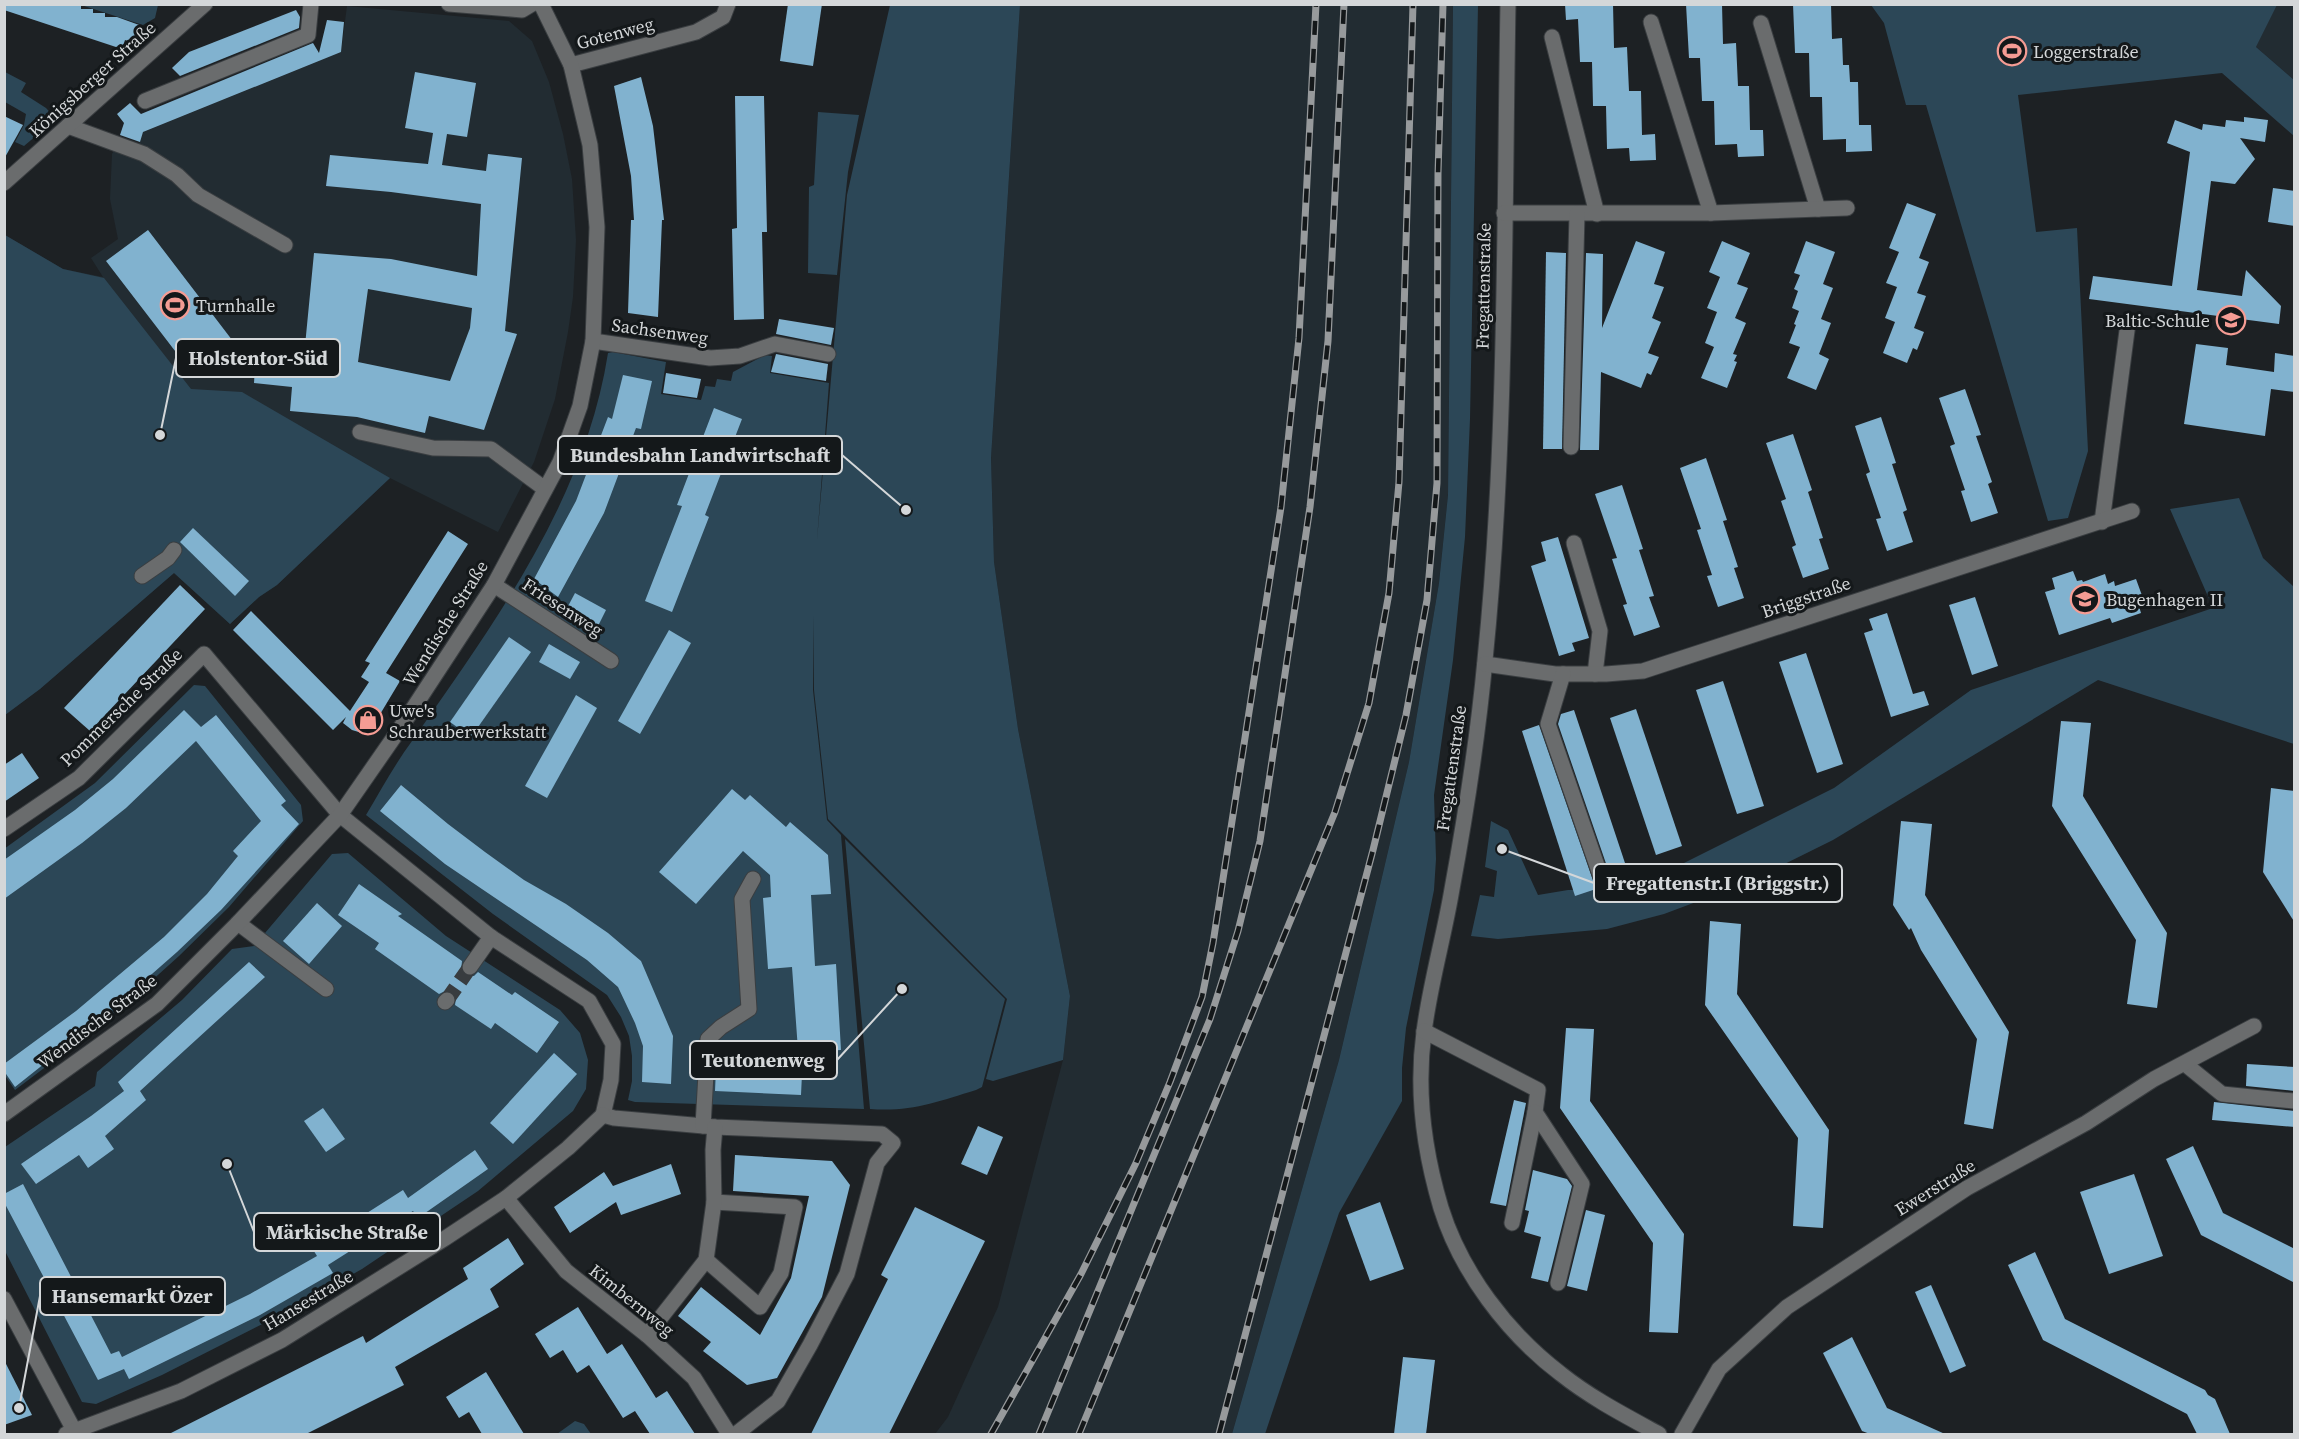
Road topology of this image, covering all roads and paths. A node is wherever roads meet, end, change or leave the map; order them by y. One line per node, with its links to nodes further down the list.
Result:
1 (205, 4): 13 (street, Königsberger Straße)
2 (311, 4): 12 (street)
3 (449, 4): 4 (street)
4 (532, 4)
5 (541, 4): 11 (street, Wendische Straße)
6 (728, 4): 11 (street, Gotenweg)
7 (1508, 4): 17 (street, Fregattenstraße)
8 (1651, 22): 18 (street)
9 (1761, 23): 16 (street)
10 (1552, 37): 20 (street)
11 (571, 65): 23 (street, Wendische Straße)
12 (145, 101)
13 (68, 126): 14 (street, Königsberger Straße); 21 (street)
14 (4, 183)
15 (1846, 208): 16 (street)
16 (1818, 209): 18 (street)
17 (1504, 213): 19 (street); 35 (street, Fregattenstraße)
18 (1711, 213): 20 (street)
19 (1577, 214): 20 (street); 26 (street)
20 (1597, 214)
21 (285, 245)
22 (2128, 323): 29 (street)
23 (593, 341): 24 (street, Sachsenweg); 27 (street, Wendische Straße)
24 (828, 354)
25 (360, 432): 27 (street)
26 (1571, 447)
27 (546, 489): 33 (street, Wendische Straße)
28 (2133, 511): 29 (street, Briggstraße)
29 (2102, 522): 37 (street, Briggstraße)
30 (1574, 543): 37 (street)
31 (174, 550): 32 (street)
32 (142, 576)
33 (494, 585): 34 (street, Friesenweg); 38 (street, Wendische Straße)
34 (611, 661)
35 (1485, 664): 36 (street, Briggstraße); 47 (street, Fregattenstraße)
36 (1563, 674): 37 (street, Briggstraße); 41 (street)
37 (1595, 674)
38 (340, 815): 39 (street, Pommersche Straße); 42 (street, Wendische Straße); 43 (street)
39 (4, 829)
40 (753, 879): 53 (street)
41 (1603, 883)
42 (238, 923): 45 (street); 51 (street, Wendische Straße)
43 (491, 937): 44 (street); 52 (street)
44 (470, 967)
45 (326, 988)
46 (2254, 1026): 48 (street, Ewerstraße)
47 (1424, 1031): 50 (street); 64 (street, Fregattenstraße)
48 (2185, 1064): 49 (street); 65 (street, Ewerstraße)
49 (2295, 1101)
50 (1535, 1112): 56 (street); 58 (street)
51 (4, 1114)
52 (603, 1114): 53 (street); 54 (street, Hansestraße)
53 (709, 1127): 55 (street); 63 (street)
54 (506, 1198): 60 (street, Kimbernweg); 61 (street, Hansestraße)
55 (714, 1202): 57 (street); 57 (street)
56 (1512, 1223)
57 (706, 1260): 60 (street)
58 (1558, 1283)
59 (4, 1299): 61 (street)
60 (647, 1335): 62 (street, Kimbernweg)
61 (72, 1433)
62 (729, 1434)
63 (736, 1434)
64 (1659, 1434)
65 (1682, 1434)

